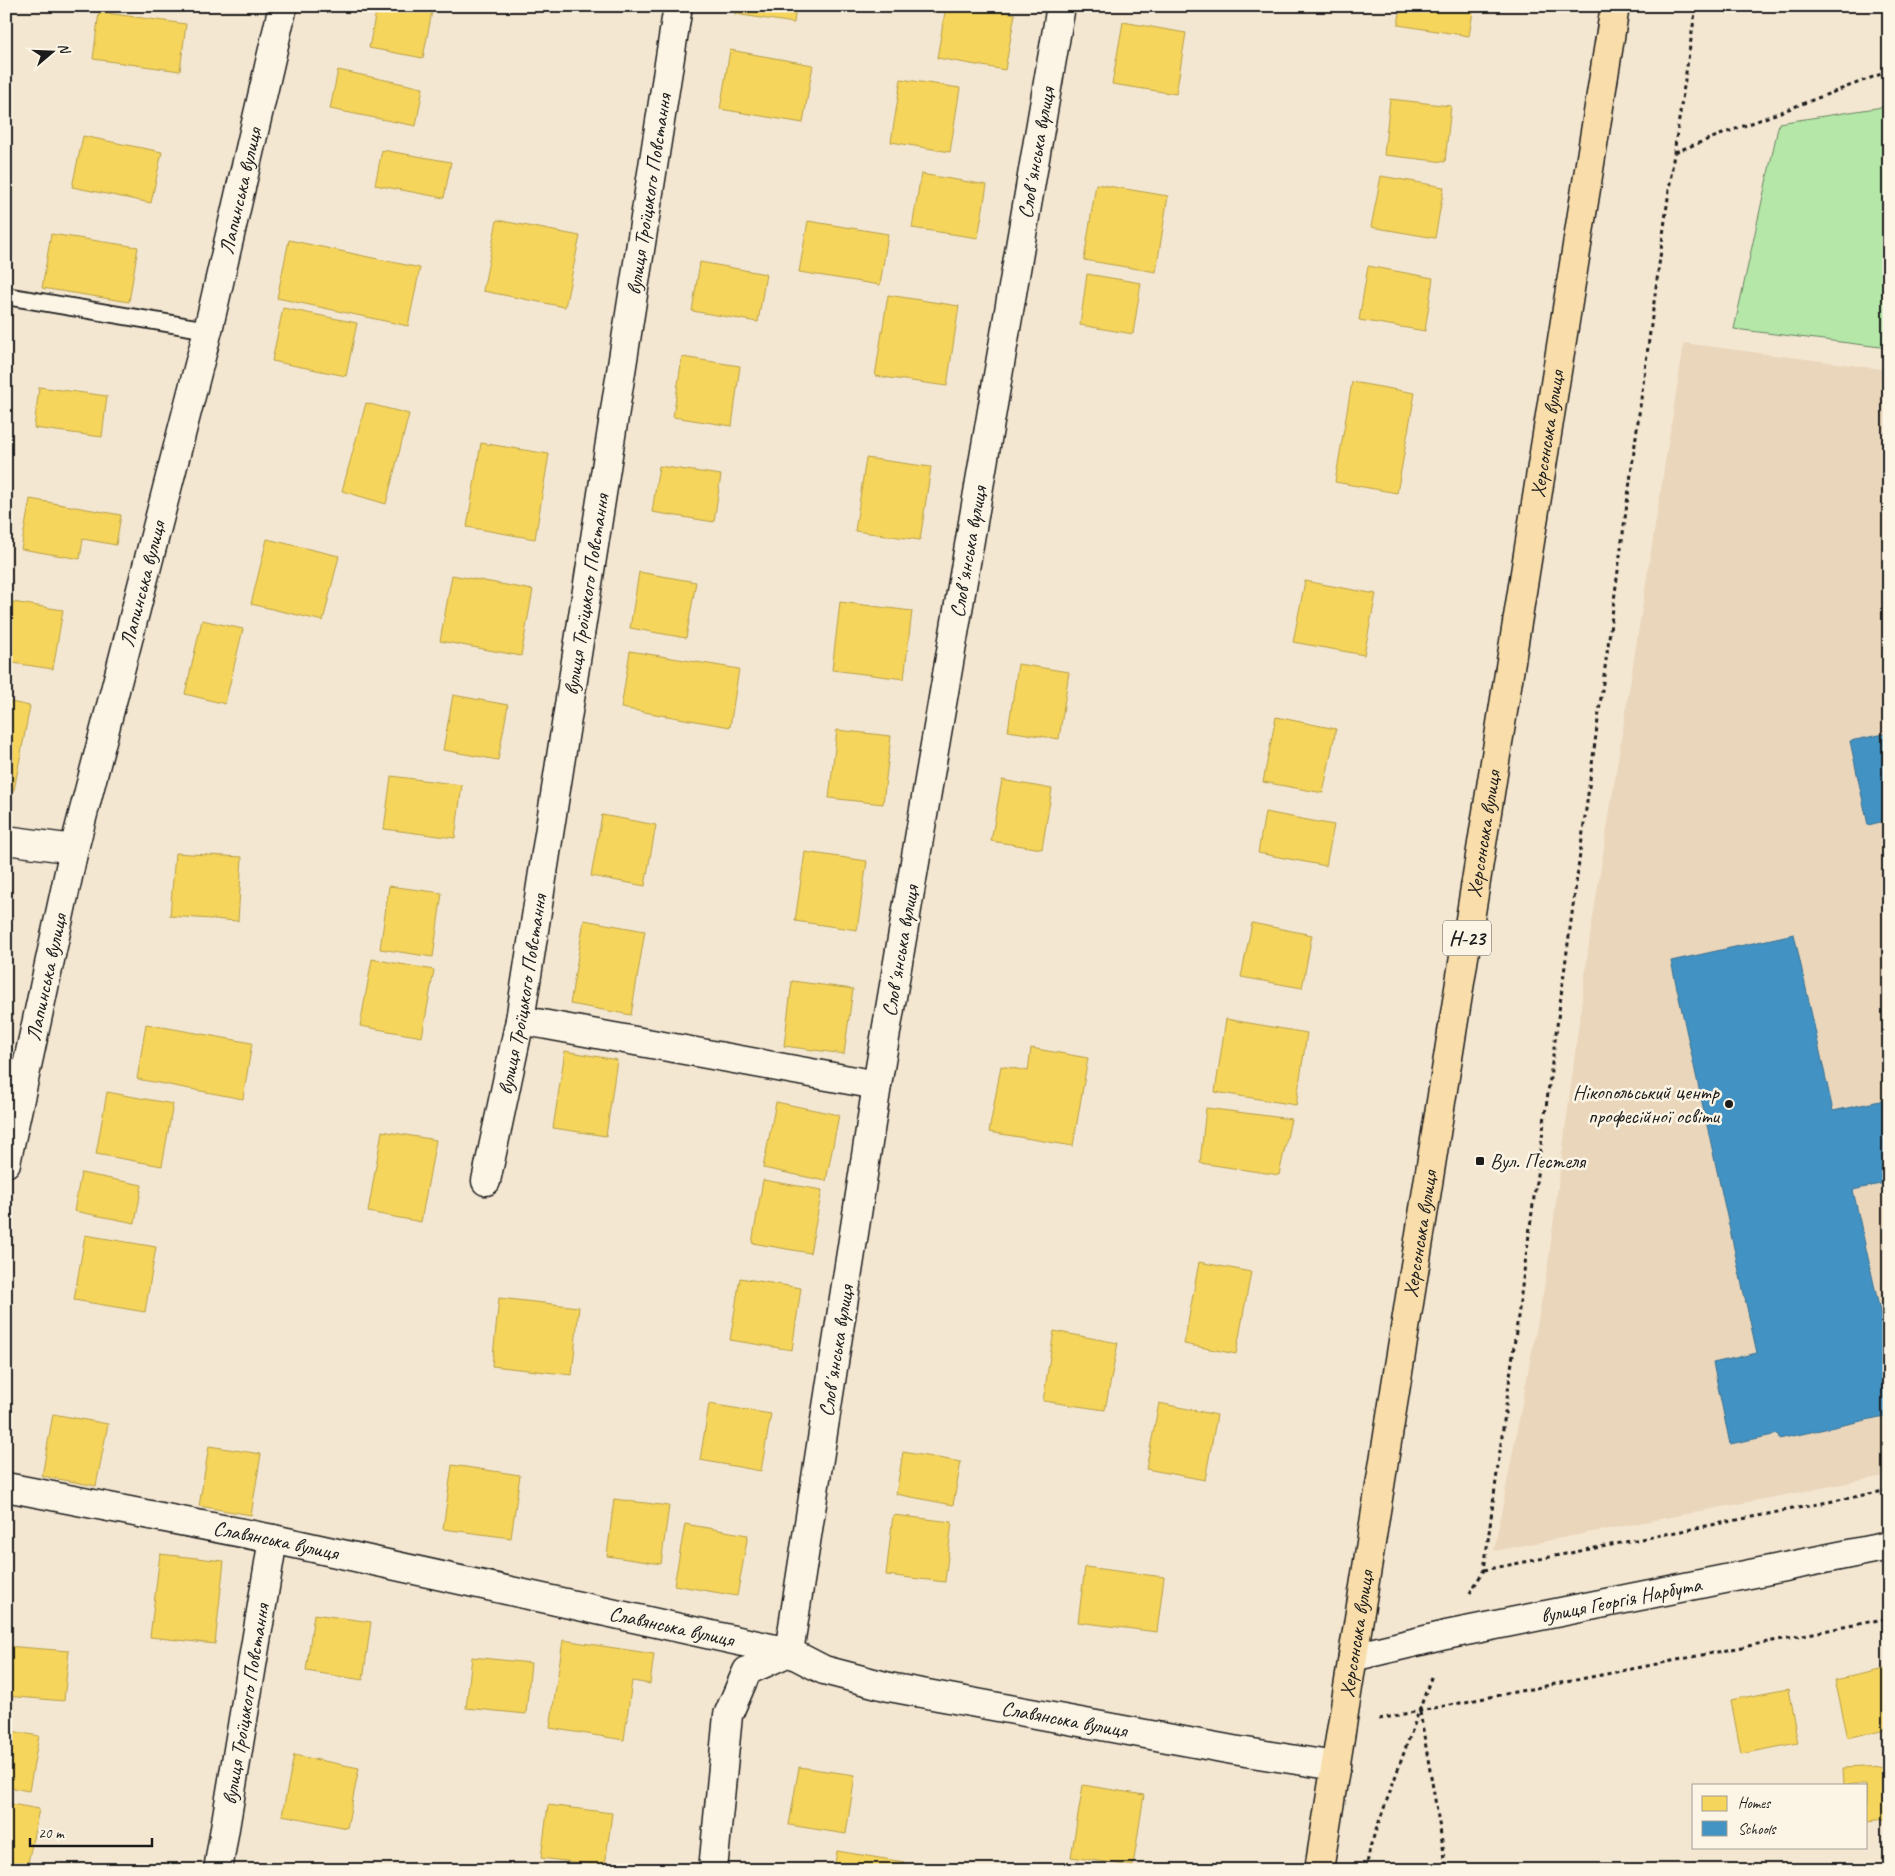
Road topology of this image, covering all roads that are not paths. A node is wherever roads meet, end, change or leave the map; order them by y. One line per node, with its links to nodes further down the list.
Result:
1 (283, 6): 6 (street, Лапинська вулиця)
2 (678, 6): 9 (street, вулиця Троїцького Повстання)
3 (1061, 6): 10 (street, Словʼянська вулиця)
4 (1615, 6): 17 (main road, Херсонська вулиця / Н-23)
5 (6, 296): 6 (lane)
6 (208, 330): 8 (street, Лапинська вулиця)
7 (6, 840): 8 (street)
8 (74, 849): 11 (street, Лапинська вулиця)
9 (520, 1020): 10 (street); 12 (street, вулиця Троїцького Повстання)
10 (877, 1086): 16 (street, Словʼянська вулиця)
11 (6, 1163)
12 (486, 1181)
13 (6, 1487): 14 (street, Славянська вулиця)
14 (273, 1540): 16 (street, Славянська вулиця); 19 (street, вулиця Троїцького Повстання)
15 (1889, 1546): 17 (street, вулиця Георгія Нарбута)
16 (789, 1652): 18 (street, Славянська вулиця); 20 (street)
17 (1352, 1657): 18 (main road, Херсонська вулиця / Н-23)
18 (1336, 1766): 21 (main road, Херсонська вулиця / Н-23)
19 (218, 1870)
20 (713, 1870)
21 (1319, 1870)

